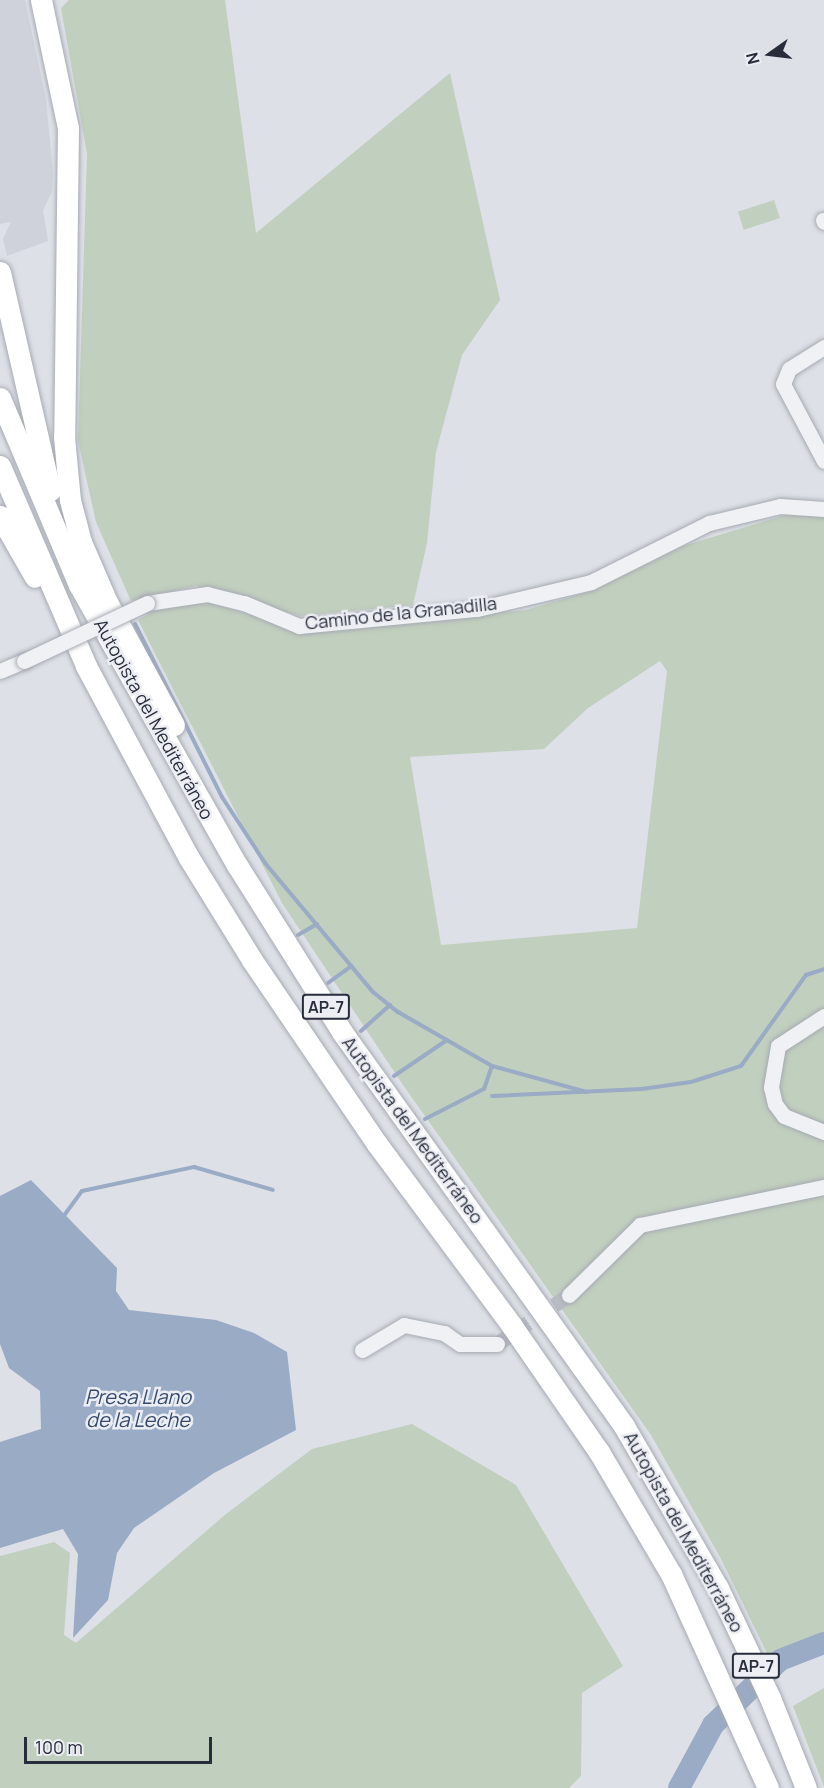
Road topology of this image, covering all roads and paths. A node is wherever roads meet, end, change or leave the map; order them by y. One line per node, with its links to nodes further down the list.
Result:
1 (41, 0): 14 (highway)
2 (0, 272): 6 (highway)
3 (0, 338): 6 (highway)
4 (824, 347): 7 (street)
5 (0, 398): 11 (highway, Autopista del Mediterráneo / AP-7)
6 (31, 417): 11 (highway)
7 (824, 461)
8 (0, 466): 12 (highway, Autopista del Mediterráneo / AP-7)
9 (824, 509): 13 (street, Camino de la Granadilla, bridge)
10 (0, 516): 12 (highway)
11 (120, 659): 14 (highway, Autopista del Mediterráneo / AP-7)
12 (86, 666): 21 (highway, Autopista del Mediterráneo / AP-7)
13 (0, 671)
14 (237, 865): 22 (highway, Autopista del Mediterráneo / AP-7)
15 (824, 1016): 16 (street)
16 (824, 1132)
17 (824, 1187): 18 (street)
18 (568, 1294)
19 (497, 1344): 20 (street)
20 (362, 1350)
21 (768, 1788)
22 (806, 1788)

